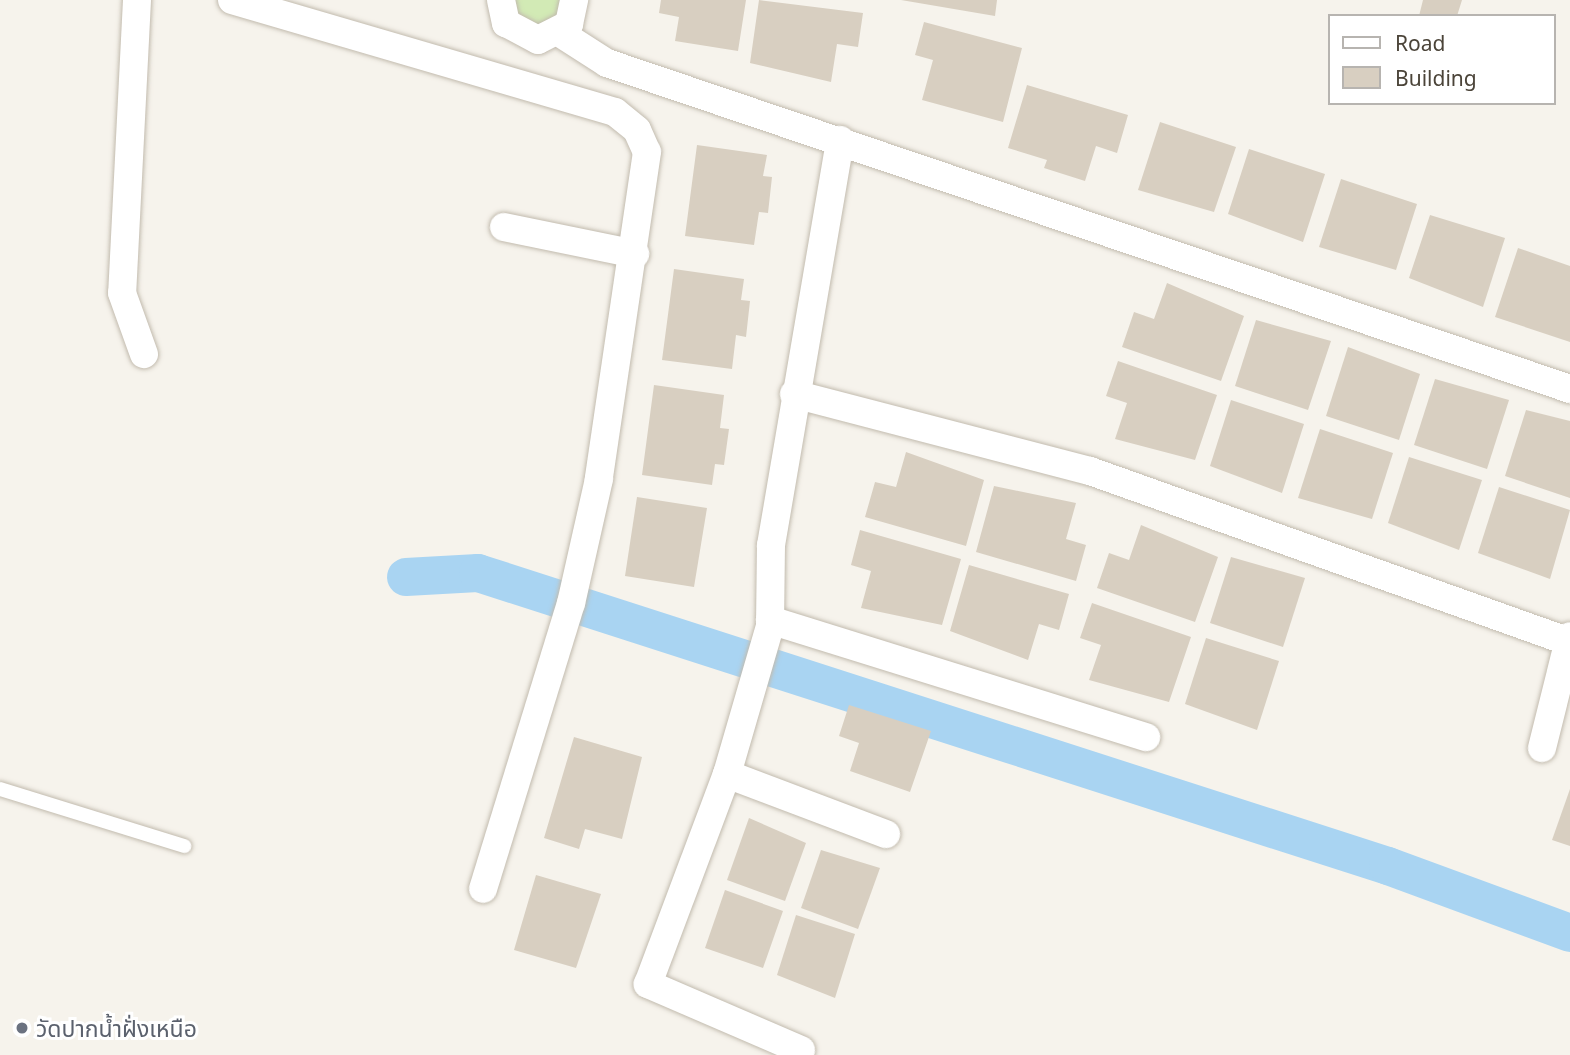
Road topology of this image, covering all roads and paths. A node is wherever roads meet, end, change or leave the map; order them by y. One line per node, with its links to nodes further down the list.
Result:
1 (138, 0): 9 (street)
2 (501, 0): 5 (street)
3 (575, 0): 5 (street)
4 (240, 1): 8 (street)
5 (560, 33): 6 (street)
6 (840, 140): 10 (street); 11 (street)
7 (504, 227): 8 (street)
8 (635, 254): 20 (street)
9 (144, 354)
10 (1570, 389)
11 (794, 394): 12 (street); 13 (street)
12 (770, 623): 14 (street); 16 (street)
13 (1569, 640): 15 (street)
14 (1146, 737)
15 (1542, 748)
16 (727, 774): 18 (street); 21 (street)
17 (0, 789): 19 (lane)
18 (886, 834)
19 (184, 846)
20 (483, 889)
21 (802, 1050)

